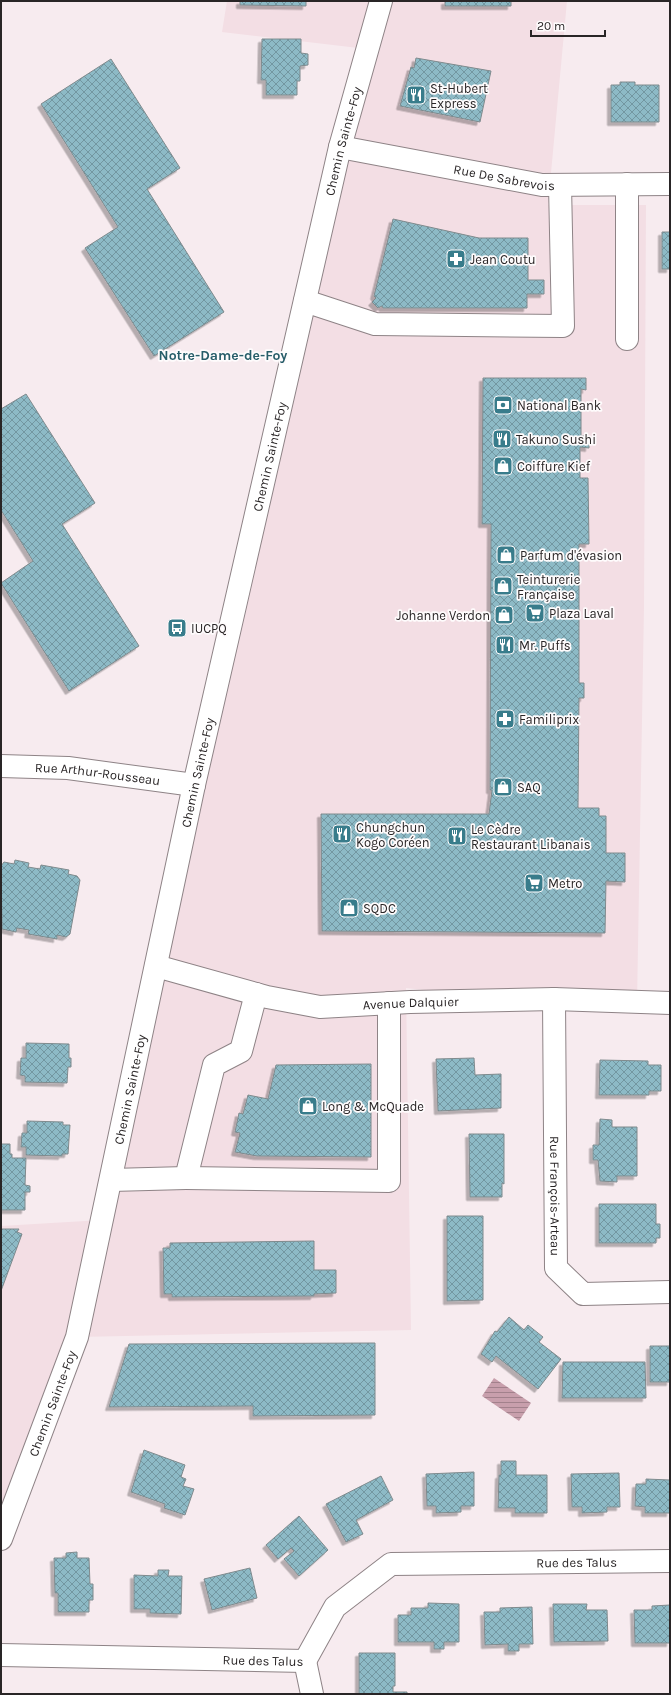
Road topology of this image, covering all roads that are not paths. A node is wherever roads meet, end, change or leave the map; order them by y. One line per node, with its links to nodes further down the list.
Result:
1 (381, 1): 2 (street, Chemin Sainte-Foy)
2 (340, 147): 5 (street, Rue De Sabrevois); 6 (street, Chemin Sainte-Foy)
3 (627, 184): 4 (street, Rue De Sabrevois); 5 (street, Rue De Sabrevois); 7 (street)
4 (670, 184)
5 (560, 185): 6 (street)
6 (304, 301): 9 (street, Chemin Sainte-Foy)
7 (626, 339)
8 (1, 766): 9 (street, Rue Arthur-Rousseau)
9 (194, 784): 10 (street, Chemin Sainte-Foy)
10 (156, 966): 11 (street, Avenue Dalquier); 16 (street, Chemin Sainte-Foy)
11 (256, 994): 13 (street, Avenue Dalquier); 15 (street)
12 (554, 999): 13 (street, Avenue Dalquier); 14 (street, Avenue Dalquier); 17 (street, Rue François-Arteau)
13 (389, 1003): 15 (street)
14 (670, 1003)
15 (186, 1178): 16 (street)
16 (111, 1180): 18 (street, Chemin Sainte-Foy)
17 (670, 1292)
18 (1, 1539)
19 (670, 1561): 21 (street, Rue des Talus)
20 (1, 1655): 21 (street, Rue des Talus)
21 (305, 1661): 22 (street)
22 (312, 1694)

